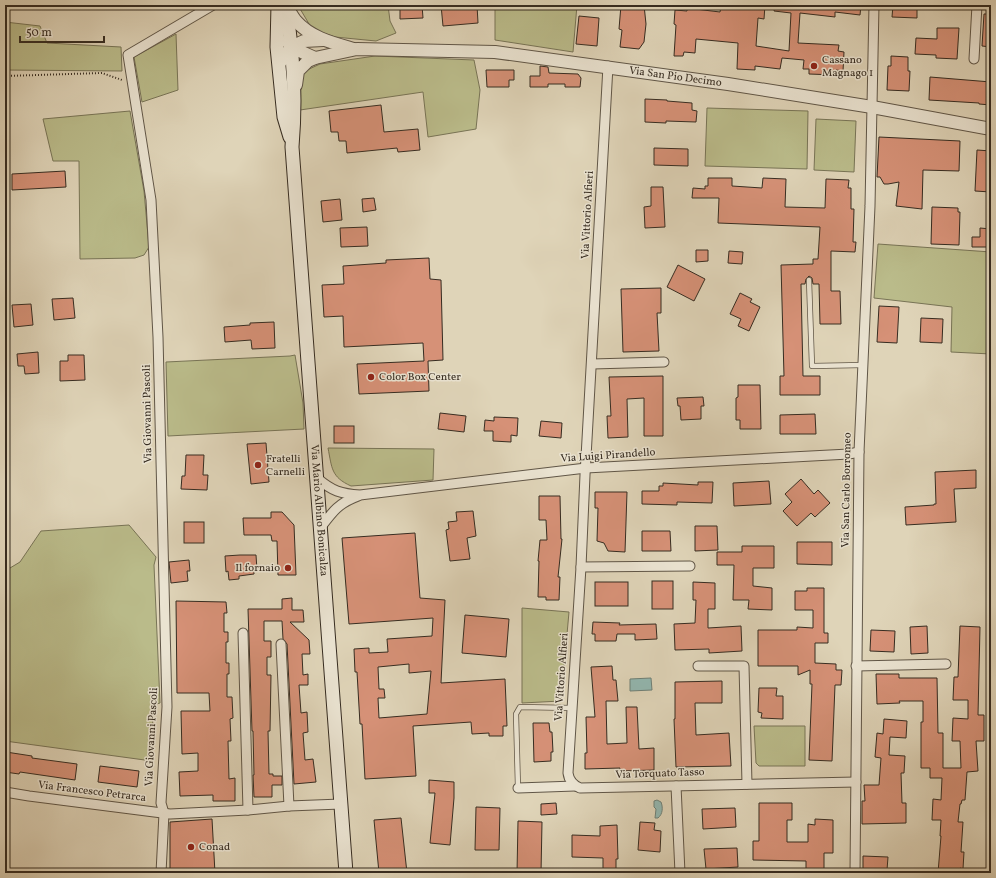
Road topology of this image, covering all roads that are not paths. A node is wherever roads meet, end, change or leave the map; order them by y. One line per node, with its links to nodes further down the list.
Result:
1 (212, 5): 42 (street, Via Giovanni Pascoli)
2 (874, 5): 13 (street, Via San Carlo Borromeo)
3 (977, 5): 9 (street)
4 (282, 7): 5 (street, Via San Pio Decimo); 6 (main road, Via Mario Albino Bonicalza); 10 (main road, Via Mario Albino Bonicalza)
5 (323, 40): 6 (street, Via San Pio Decimo); 7 (street, Via San Pio Decimo)
6 (291, 47): 8 (street); 10 (street); 12 (main road, Via Mario Albino Bonicalza)
7 (357, 49): 8 (street, Via San Pio Decimo); 11 (street, Via San Pio Decimo)
8 (315, 58): 12 (street, Via San Pio Decimo)
9 (974, 59)
10 (279, 64): 15 (main road, Via Mario Albino Bonicalza)
11 (608, 66): 13 (street, Via San Pio Decimo); 18 (street, Via Vittorio Alfieri)
12 (294, 93): 15 (main road, Via Mario Albino Bonicalza)
13 (872, 107): 14 (street, Via San Pio Decimo); 19 (street, Via San Carlo Borromeo)
14 (991, 129)
15 (292, 147): 22 (main road, Via Mario Albino Bonicalza)
16 (809, 280): 19 (lane)
17 (664, 362): 18 (street)
18 (592, 364): 21 (street, Via Vittorio Alfieri)
19 (863, 365): 20 (street, Via San Carlo Borromeo)
20 (859, 452): 21 (street, Via Luigi Pirandello); 31 (street, Via San Carlo Borromeo)
21 (586, 468): 23 (street, Via Luigi Pirandello); 26 (street, Via Vittorio Alfieri)
22 (317, 478): 23 (street, Via Luigi Pirandello); 24 (main road, Via Mario Albino Bonicalza)
23 (360, 495): 24 (street, Via Luigi Pirandello)
24 (322, 527): 39 (main road, Via Mario Albino Bonicalza)
25 (690, 566): 26 (street)
26 (582, 567): 32 (street, Via Vittorio Alfieri)
27 (243, 633): 41 (street)
28 (281, 644): 40 (street)
29 (946, 664): 31 (street)
30 (698, 666): 34 (street)
31 (856, 666): 33 (street, Via San Carlo Borromeo)
32 (572, 708): 35 (street, Via Vittorio Alfieri); 37 (lane)
33 (856, 782): 34 (street, Via Torquato Tasso); 46 (street, Via San Carlo Borromeo)
34 (747, 784): 36 (street, Via Torquato Tasso)
35 (575, 786): 36 (street, Via Torquato Tasso); 37 (street, Via Torquato Tasso)
36 (676, 786): 45 (street)
37 (518, 788)
38 (5, 792): 42 (street, Via Francesco Petrarca)
39 (341, 804): 40 (street, Via Francesco Petrarca); 44 (main road, Via Mario Albino Bonicalza)
40 (289, 806): 41 (street, Via Francesco Petrarca)
41 (248, 810): 42 (street, Via Francesco Petrarca)
42 (164, 813): 43 (street, Via Giovanni Pascoli)
43 (161, 873)
44 (346, 873)
45 (680, 873)
46 (855, 873)

